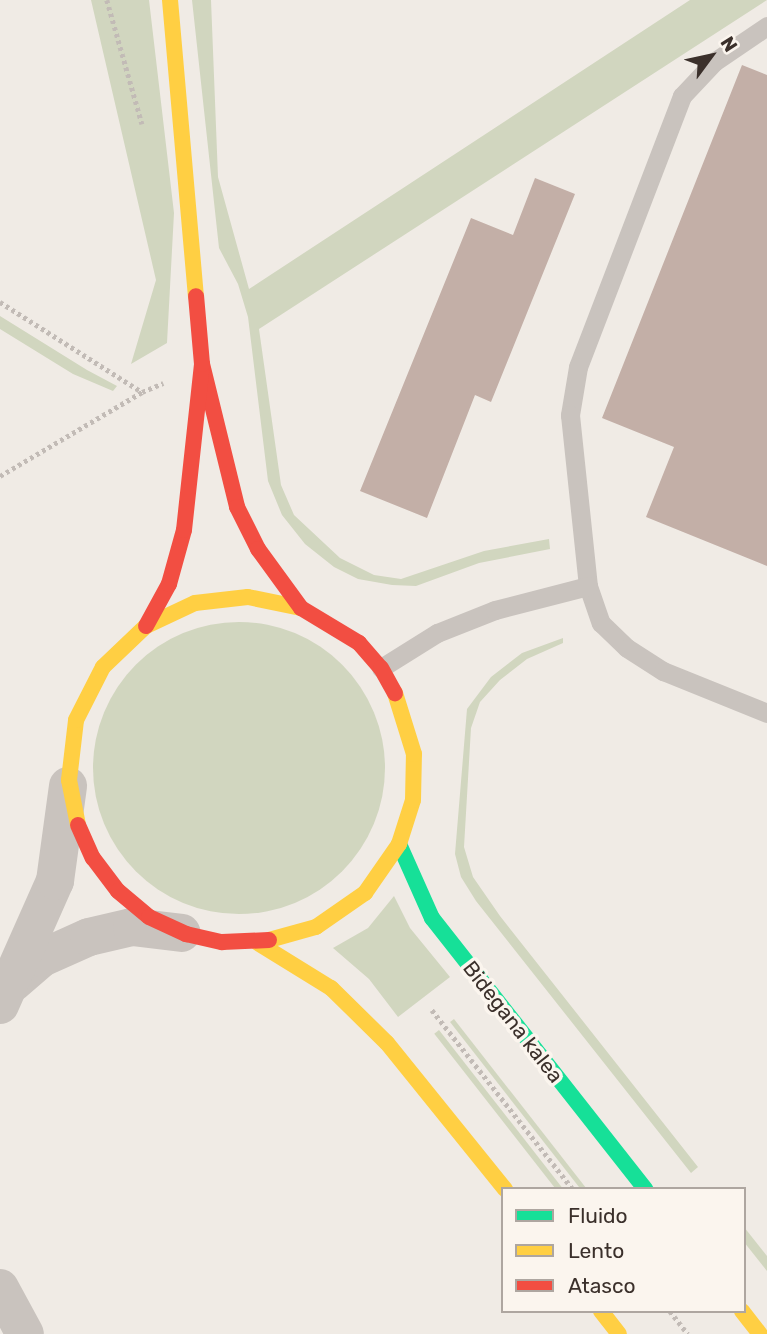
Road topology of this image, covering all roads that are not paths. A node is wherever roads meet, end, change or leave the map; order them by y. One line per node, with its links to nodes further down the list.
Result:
1 (170, 0): 3 (street)
2 (767, 26): 4 (lane)
3 (202, 364): 5 (street); 6 (street)
4 (588, 586): 7 (lane); 8 (lane)
5 (301, 608): 6 (street); 7 (street)
6 (146, 626): 9 (street)
7 (381, 668): 10 (street)
8 (767, 713)
9 (69, 780): 11 (street); 13 (street)
10 (399, 844): 12 (street); 15 (street, Bidegana kalea)
11 (186, 934): 12 (street); 13 (street)
12 (258, 943): 14 (street)
13 (4, 996)
14 (503, 1187)
15 (643, 1187)
16 (0, 1288): 19 (street)
17 (603, 1313): 20 (street)
18 (744, 1313): 21 (street)
19 (24, 1334)
20 (619, 1334)
21 (760, 1334)

